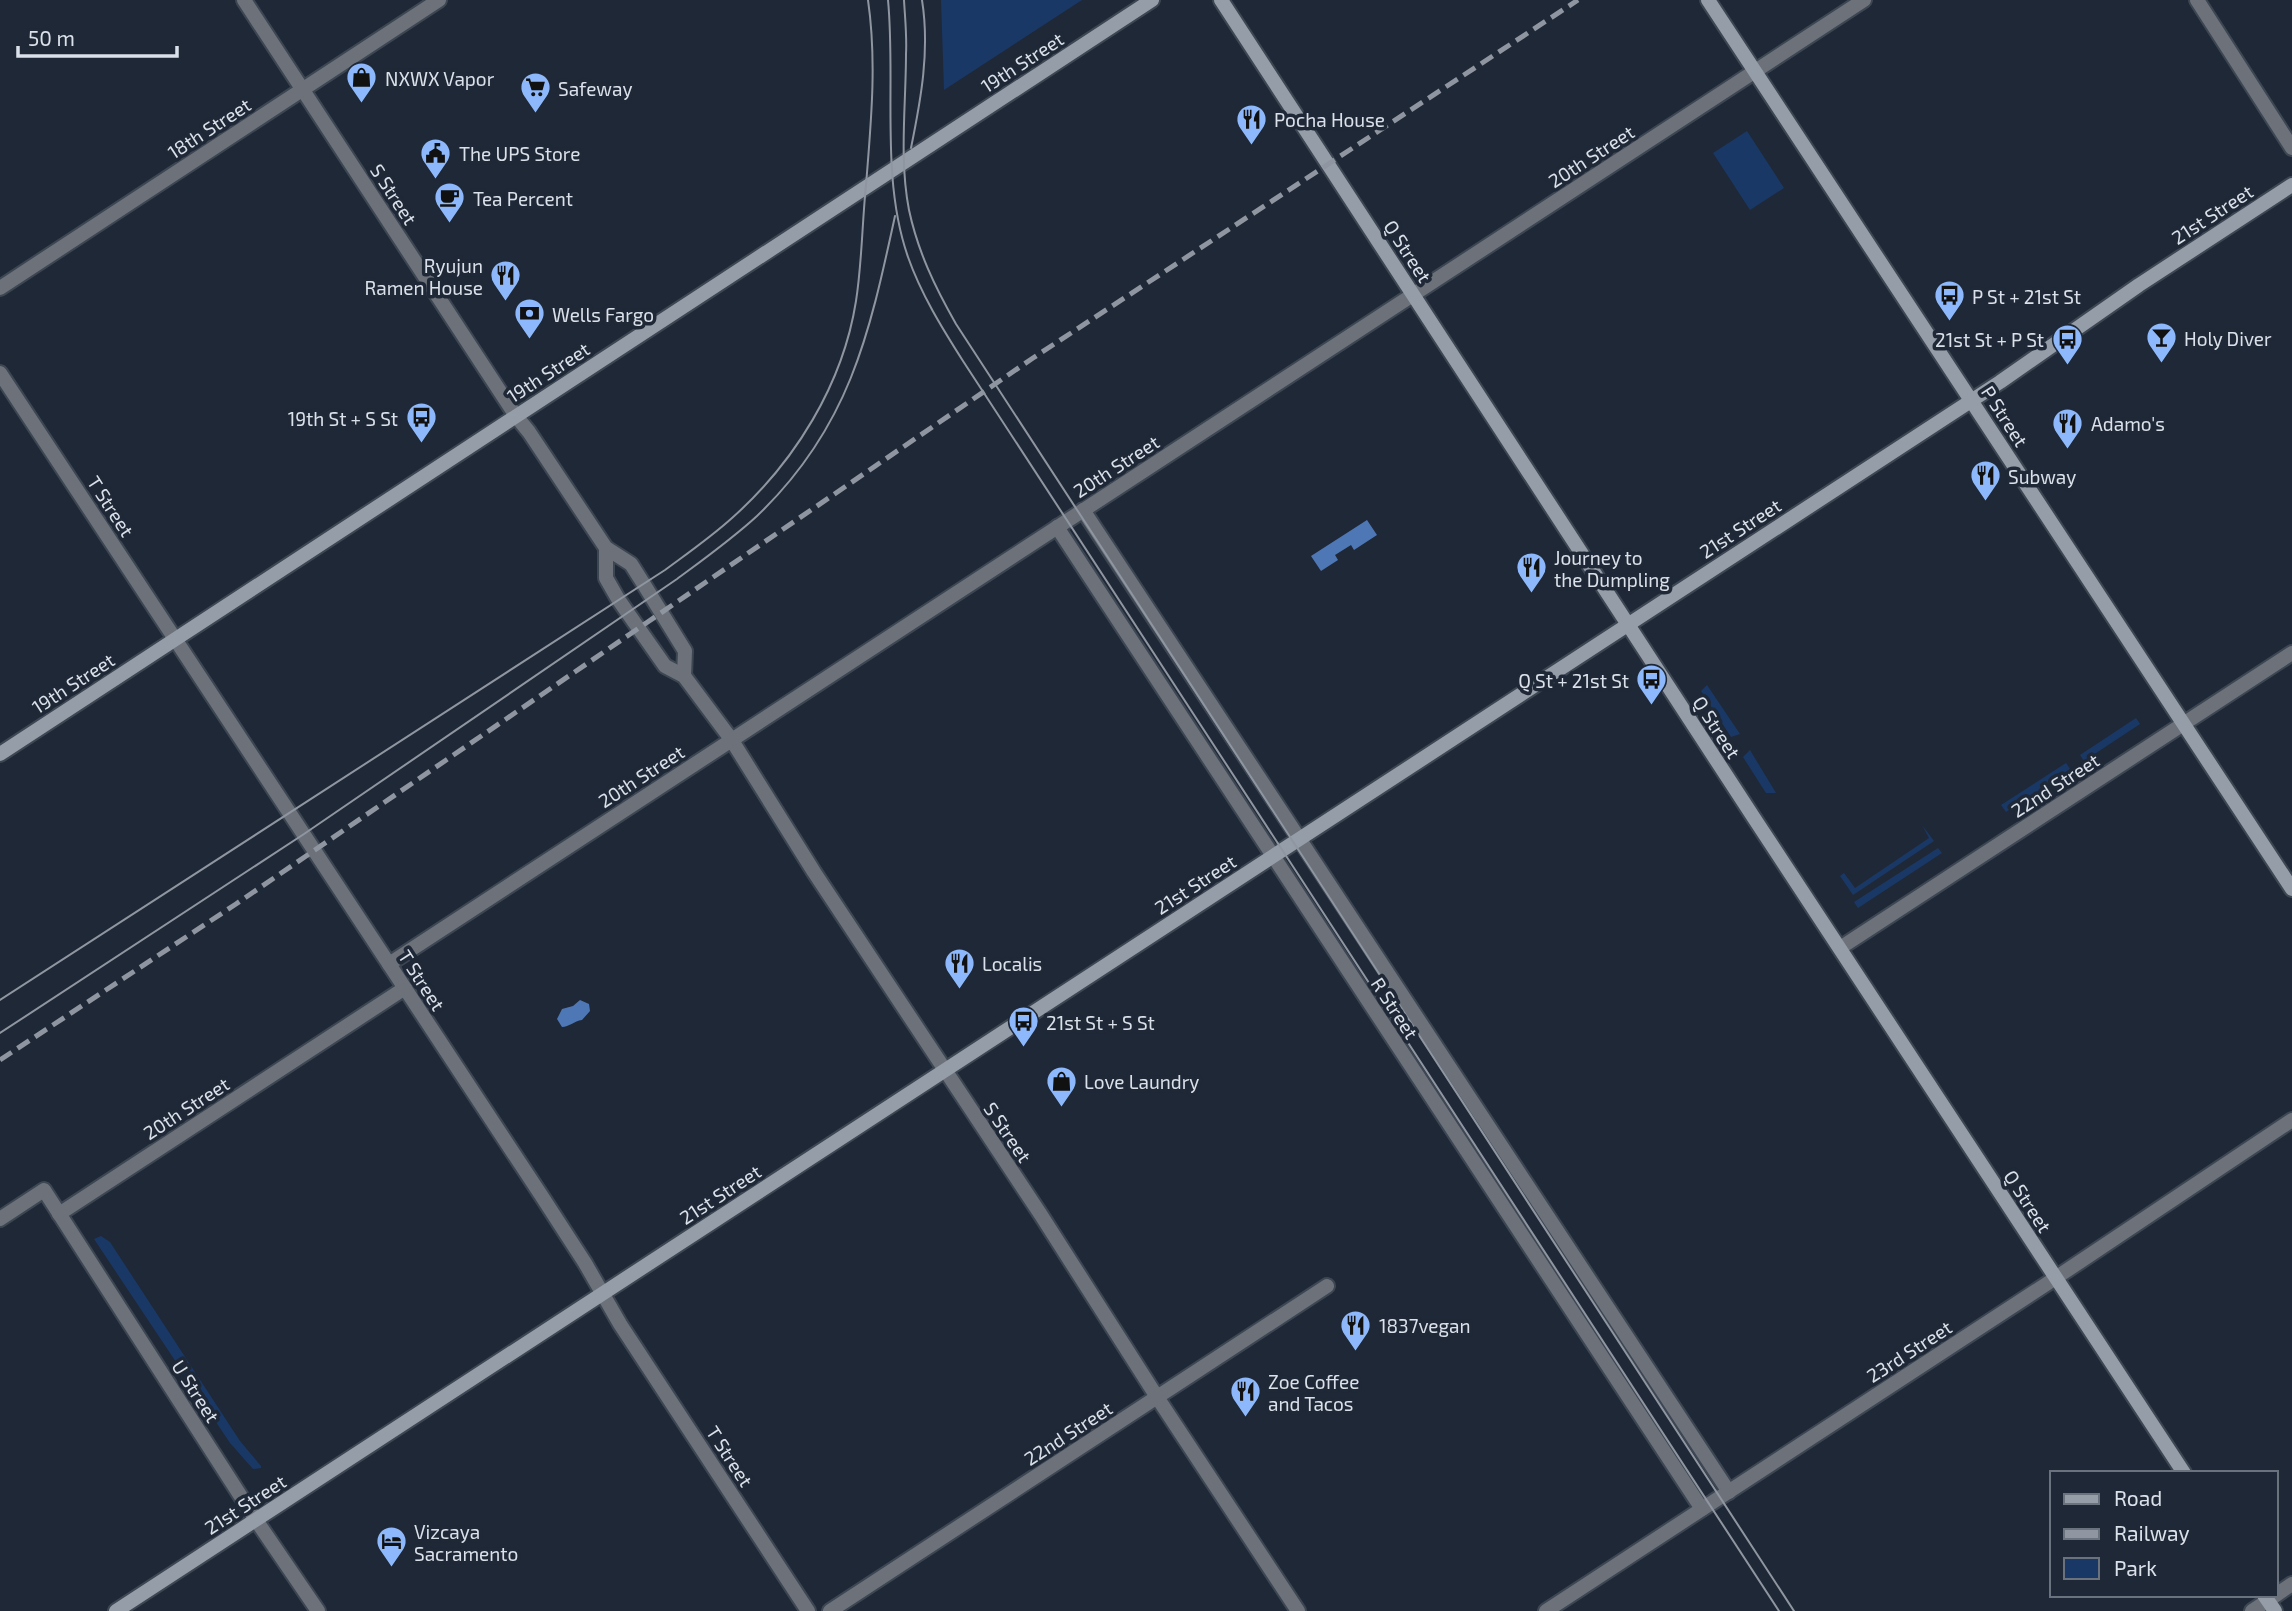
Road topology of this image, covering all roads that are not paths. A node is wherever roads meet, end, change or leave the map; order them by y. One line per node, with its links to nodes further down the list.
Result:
1 (244, 0): 9 (street, S Street)
2 (439, 0): 9 (street, 18th Street)
3 (1152, 0): 16 (main road, 19th Street)
4 (1221, 0): 13 (main road, Q Street)
5 (1709, 0): 8 (main road, P Street)
6 (1864, 0): 8 (street, 20th Street)
7 (2197, 0): 10 (street)
8 (1755, 71): 13 (street, 20th Street); 15 (main road, P Street)
9 (303, 90): 12 (street, 18th Street); 16 (street, S Street)
10 (2292, 148)
11 (2292, 185): 15 (main road, 21st Street)
12 (0, 288)
13 (1413, 295): 17 (street, 20th Street); 20 (main road, Q Street)
14 (0, 373): 21 (street, T Street)
15 (1971, 400): 20 (main road, 21st Street); 24 (main road, P Street)
16 (516, 416): 19 (street, S Street); 21 (main road, 19th Street)
17 (1083, 510): 18 (street, 20th Street); 27 (street, R Street)
18 (1057, 527): 25 (street, 20th Street); 28 (street, R Street)
19 (606, 548): 23 (street, S Street); 23 (street, S Street)
20 (1627, 625): 27 (main road, 21st Street); 30 (main road, Q Street)
21 (176, 639): 26 (main road, 19th Street); 31 (street, T Street)
22 (2292, 653): 24 (street, 22nd Street)
23 (684, 676): 25 (street, S Street)
24 (2183, 724): 29 (main road, P Street); 30 (street, 22nd Street)
25 (731, 739): 31 (street, 20th Street); 33 (street, S Street)
26 (0, 754)
27 (1300, 839): 28 (main road, 21st Street); 42 (street, R Street)
28 (1273, 856): 33 (main road, 21st Street); 43 (street, R Street)
29 (2292, 889)
30 (1840, 948): 37 (main road, Q Street)
31 (389, 964): 32 (street, T Street)
32 (405, 988): 35 (street, 20th Street); 39 (street, T Street)
33 (944, 1071): 39 (main road, 21st Street); 40 (street, S Street)
34 (2292, 1120): 37 (street, 23rd Street)
35 (59, 1214): 36 (street, U Street); 44 (street, U Street)
36 (0, 1219)
37 (2056, 1278): 41 (main road, Q Street); 42 (street, 23rd Street)
38 (1327, 1286): 40 (street, 22nd Street)
39 (602, 1293): 44 (main road, 21st Street); 48 (street, T Street)
40 (1157, 1397): 49 (street, 22nd Street); 50 (street, S Street)
41 (2183, 1471)
42 (1729, 1492): 43 (street, 23rd Street)
43 (1702, 1509): 51 (street, 23rd Street)
44 (256, 1520): 46 (main road, 21st Street); 47 (street, U Street)
45 (2272, 1599): 52 (street)
46 (116, 1611)
47 (318, 1611)
48 (808, 1611)
49 (830, 1611)
50 (1298, 1611)
51 (1546, 1611)
52 (2252, 1611)

